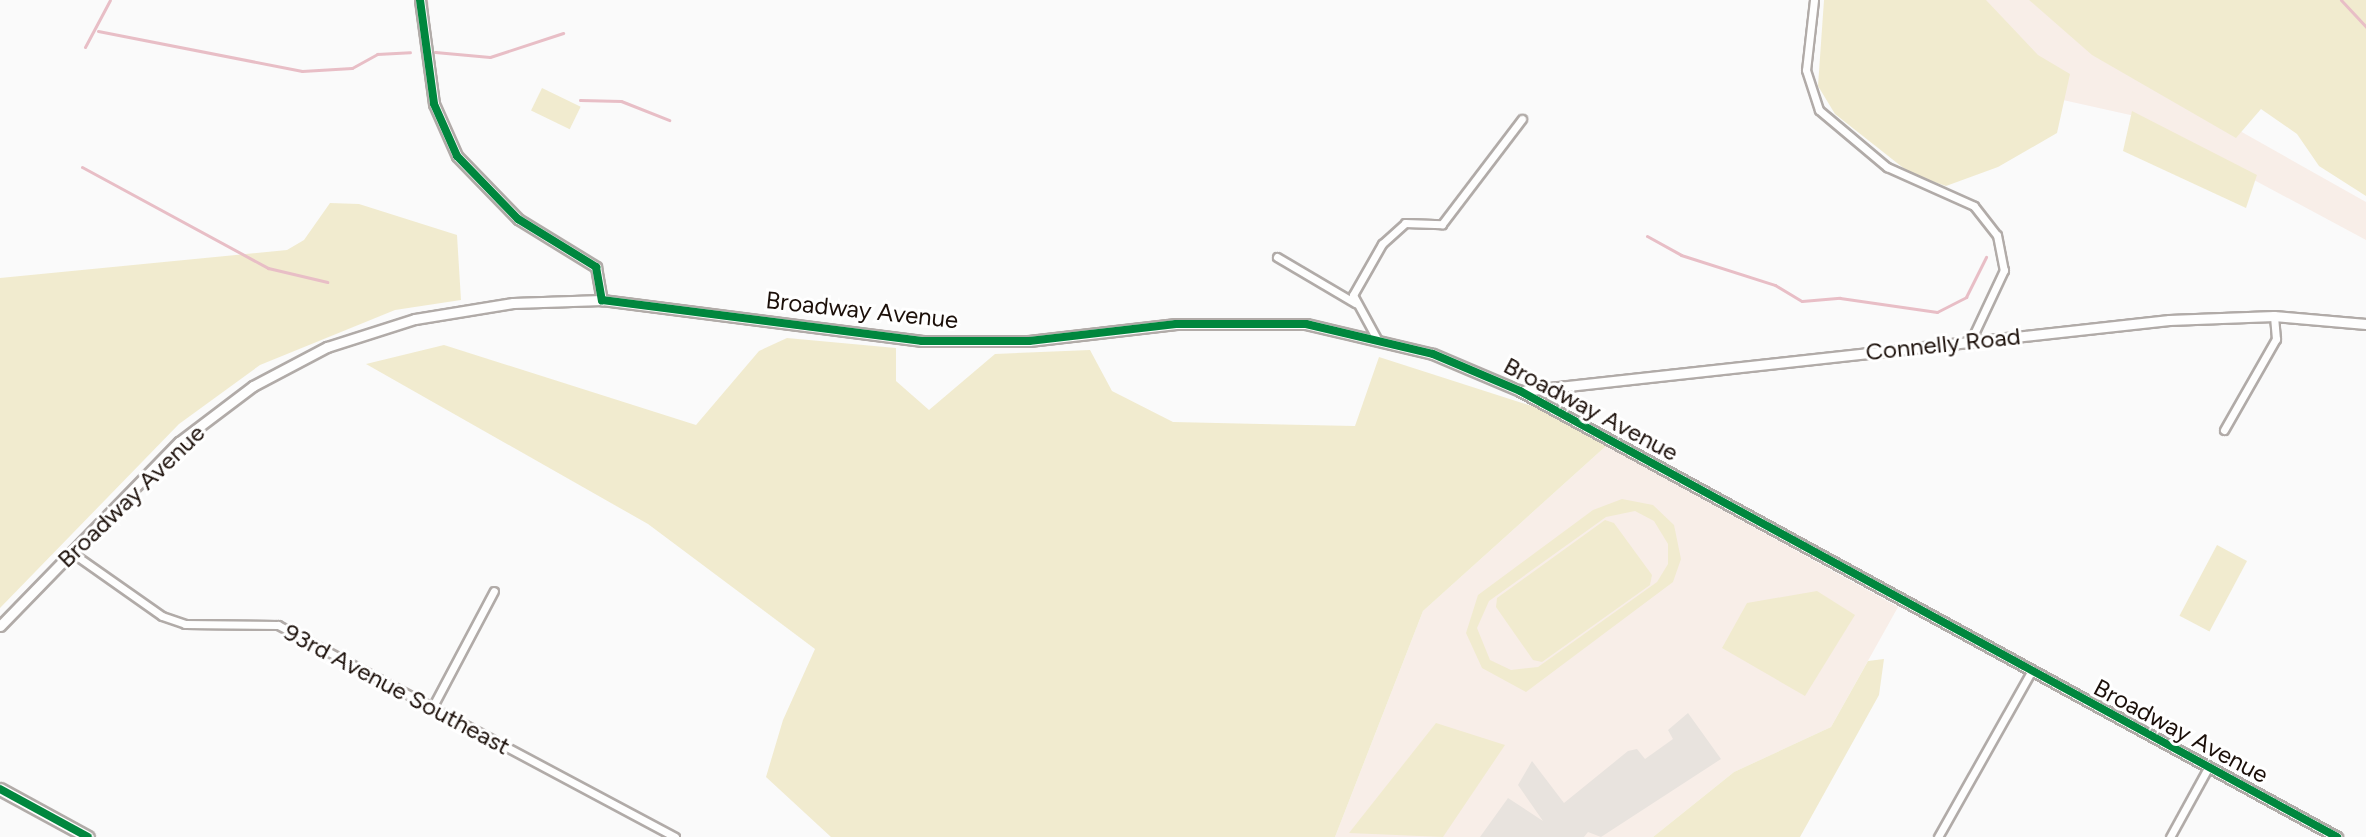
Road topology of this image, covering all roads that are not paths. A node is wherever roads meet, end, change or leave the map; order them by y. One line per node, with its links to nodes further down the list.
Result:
1 (420, 0): 5 (street)
2 (1814, 0): 10 (street)
3 (1522, 119): 6 (street)
4 (1277, 257): 6 (street)
5 (602, 300): 9 (street, Broadway Avenue); 13 (street, Broadway Avenue)
6 (1355, 303): 9 (street)
7 (2274, 316): 8 (street, Connelly Road); 10 (street, Connelly Road); 12 (street)
8 (2366, 324)
9 (1377, 339): 11 (street, Broadway Avenue)
10 (1971, 340): 11 (street, Connelly Road)
11 (1520, 391): 16 (street, Broadway Avenue)
12 (2224, 430)
13 (71, 552): 15 (street, Broadway Avenue); 17 (street, 93rd Avenue Southeast)
14 (494, 591): 17 (street)
15 (0, 626)
16 (2030, 674): 18 (street, Broadway Avenue); 22 (street)
17 (433, 706): 21 (street, 93rd Avenue Southeast)
18 (2208, 768): 23 (street); 24 (street, Broadway Avenue)
19 (0, 789): 20 (main road)
20 (88, 837)
21 (675, 837)
22 (1938, 837)
23 (2170, 837)
24 (2337, 837)

